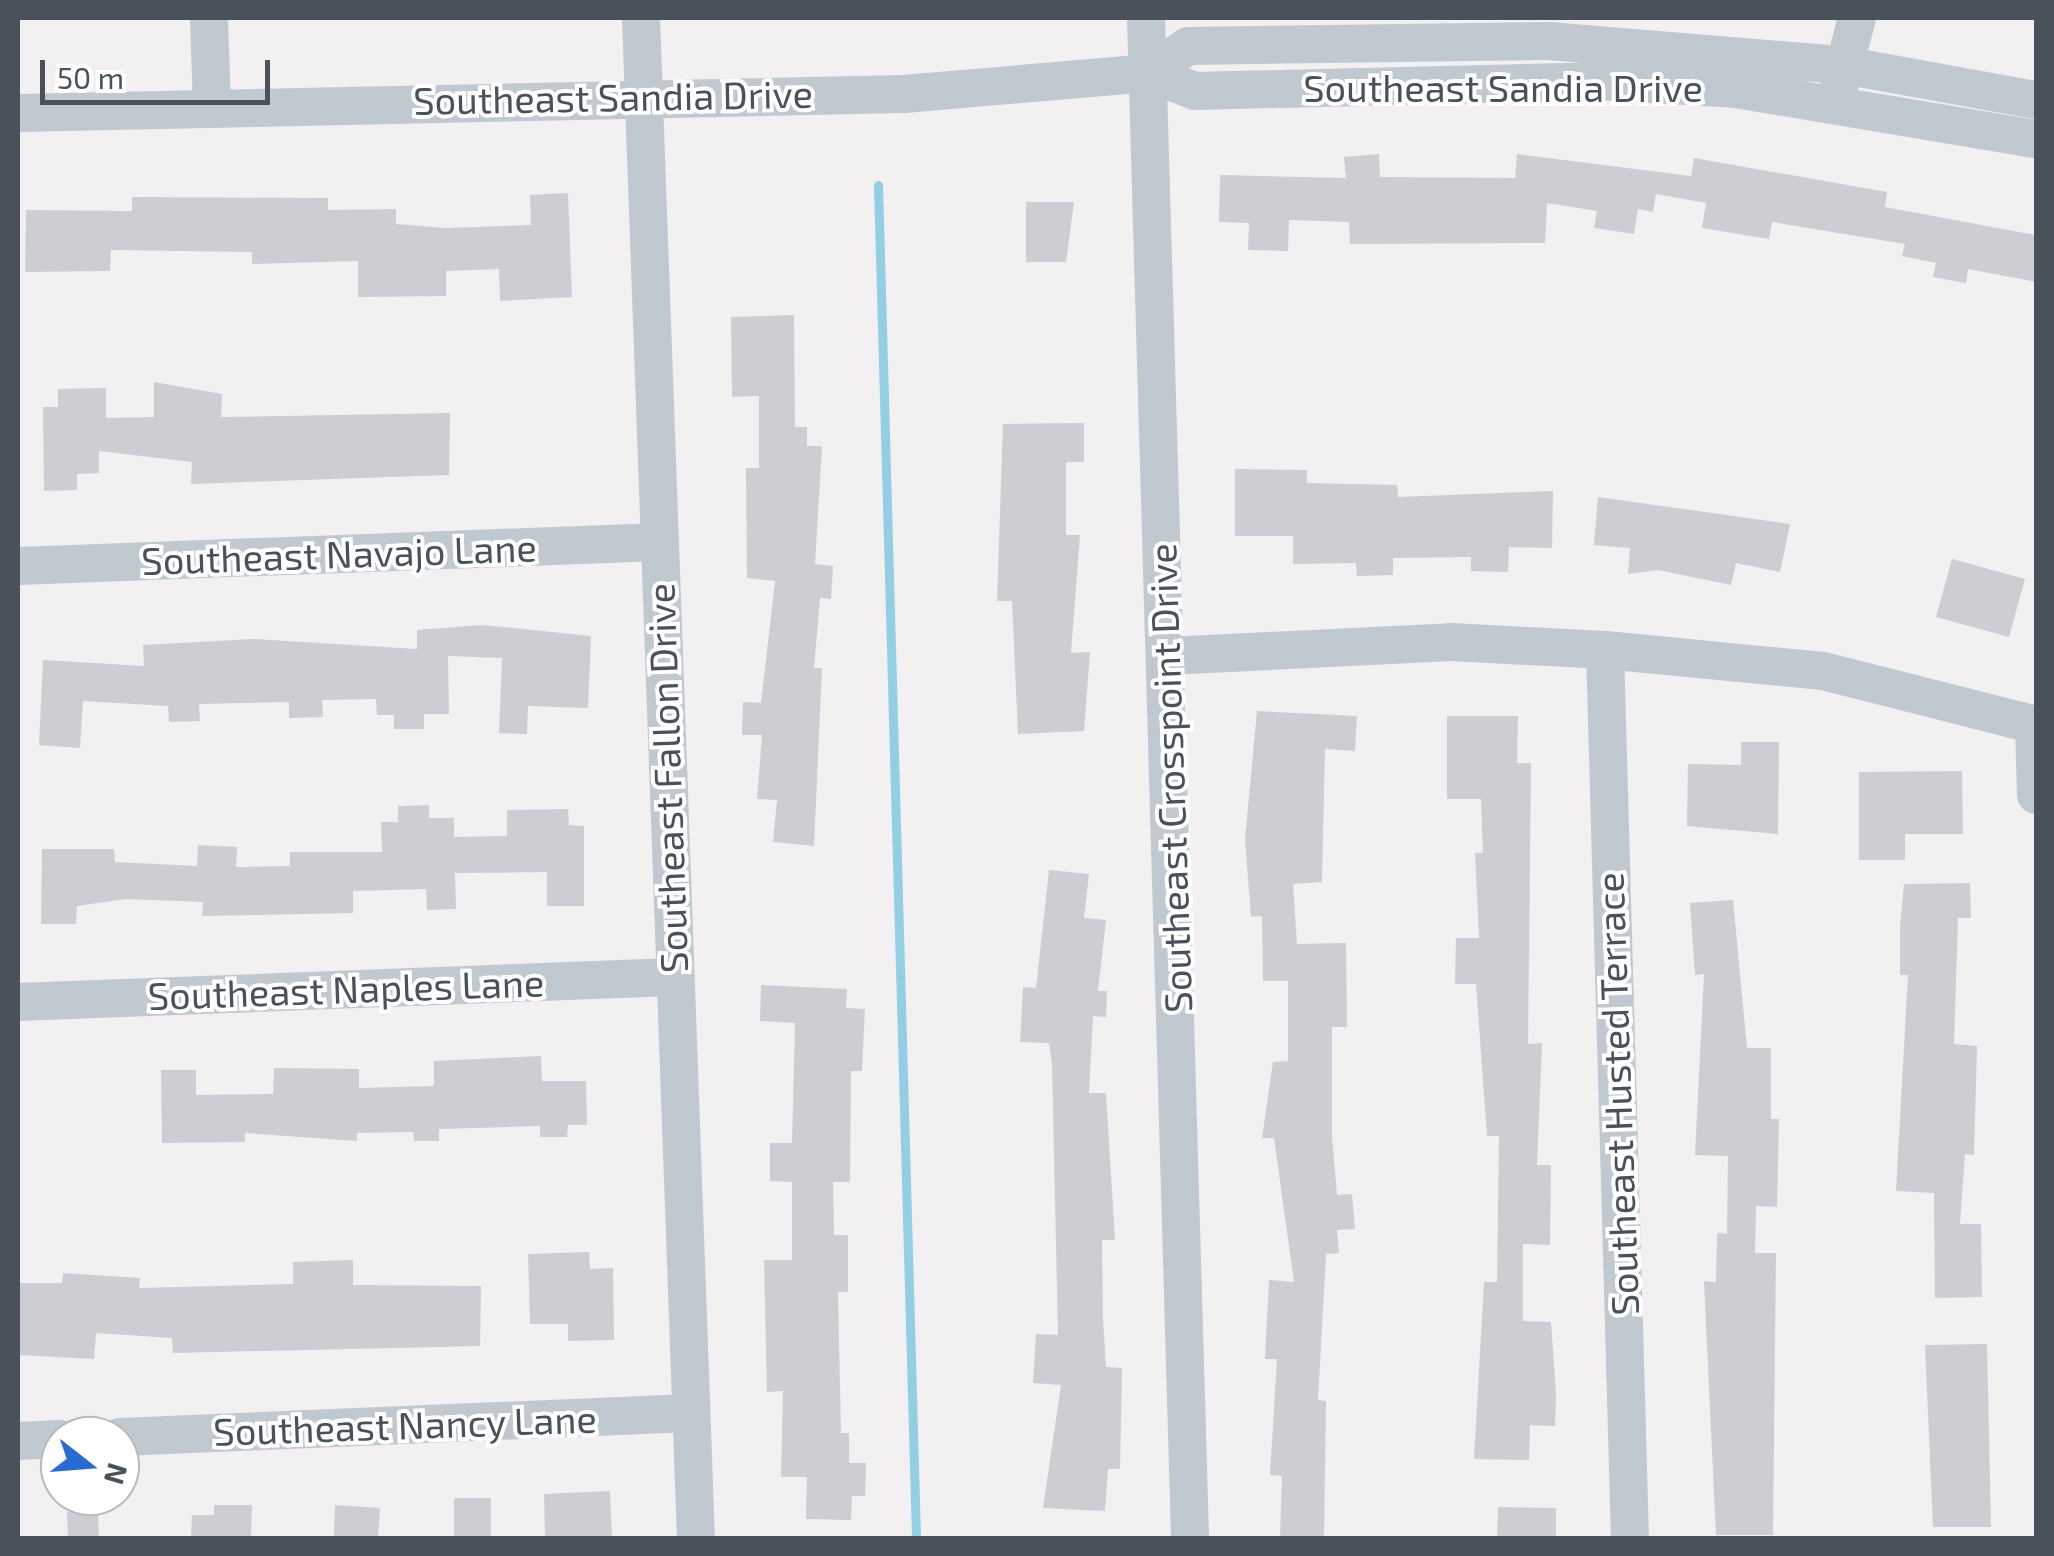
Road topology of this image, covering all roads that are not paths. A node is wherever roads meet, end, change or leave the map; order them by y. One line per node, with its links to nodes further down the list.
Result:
1 (209, 18): 10 (street)
2 (641, 18): 7 (street, Southeast Fallon Drive)
3 (1146, 18): 6 (street, Southeast Crosspoint Drive)
4 (1857, 18): 5 (street)
5 (1843, 65): 6 (street, Southeast Sandia Drive); 8 (street, Southeast Sandia Drive); 9 (street)
6 (1148, 72): 7 (street, Southeast Sandia Drive); 9 (street, Southeast Sandia Drive); 16 (street, Southeast Crosspoint Drive)
7 (645, 93): 10 (street, Southeast Sandia Drive); 13 (street, Southeast Fallon Drive)
8 (2036, 100)
9 (1835, 104): 12 (street, Southeast Sandia Drive)
10 (212, 107): 11 (street, Southeast Sandia Drive)
11 (18, 112)
12 (2036, 139)
13 (660, 542): 14 (street, Southeast Navajo Lane); 19 (street, Southeast Fallon Drive)
14 (18, 566)
15 (1605, 650): 16 (street); 17 (street); 25 (street, Southeast Husted Terrace)
16 (1167, 656): 24 (street, Southeast Crosspoint Drive)
17 (2035, 725): 18 (street)
18 (2036, 795)
19 (674, 977): 20 (street, Southeast Naples Lane); 21 (street, Southeast Fallon Drive)
20 (18, 1002)
21 (690, 1413): 22 (street, Southeast Nancy Lane); 23 (street, Southeast Fallon Drive)
22 (140, 1436)
23 (696, 1538)
24 (1190, 1538)
25 (1630, 1538)

